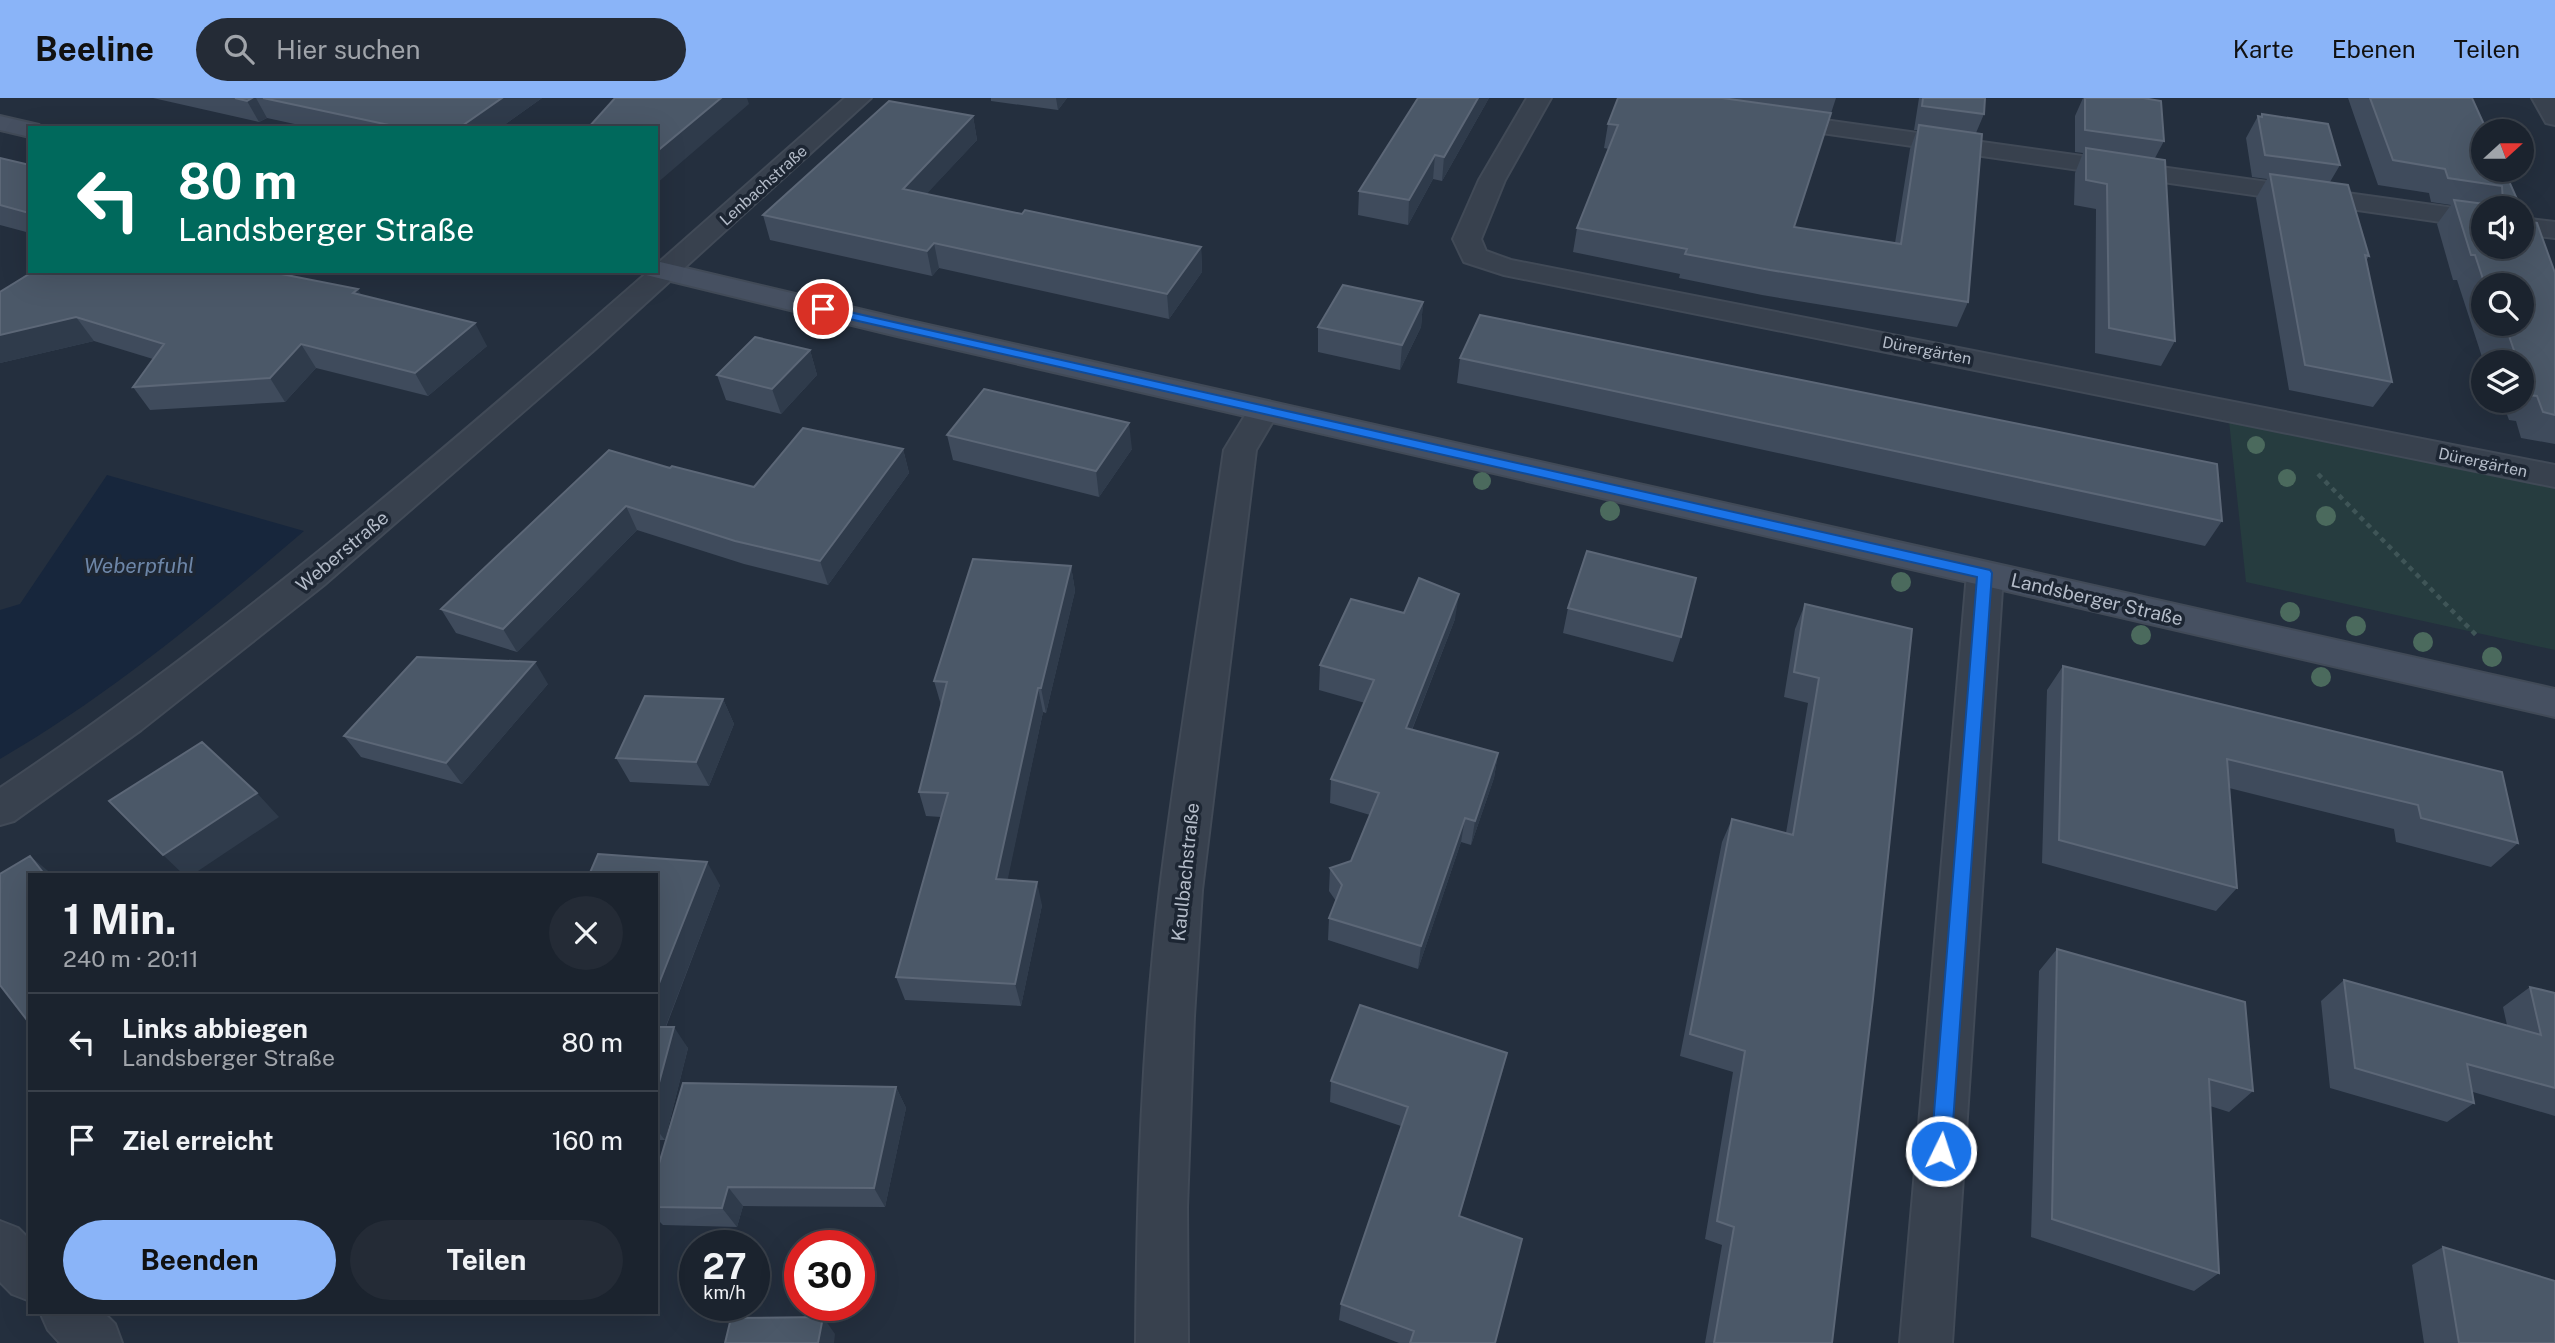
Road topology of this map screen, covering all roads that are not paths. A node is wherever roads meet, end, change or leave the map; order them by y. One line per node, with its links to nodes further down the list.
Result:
1 (859, 98): 11 (street, Lenbachstraße)
2 (1539, 98): 13 (street, Dürergärten)
3 (2544, 98): 5 (street)
4 (1754, 117): 8 (street)
5 (2555, 118)
6 (0, 123): 7 (street)
7 (28, 130)
8 (2471, 218)
9 (2534, 227): 10 (street)
10 (2555, 230)
11 (662, 270): 12 (street, Landsberger Straße); 16 (street, Weberstraße)
12 (1264, 411): 14 (street, Landsberger Straße); 21 (street, Kaulbachstraße)
13 (2555, 477)
14 (1985, 573): 15 (street, Landsberger Straße); 22 (street)
15 (2555, 703)
16 (0, 809)
17 (0, 1247): 18 (street)
18 (28, 1274)
19 (68, 1314): 20 (street)
20 (96, 1343)
21 (1162, 1343)
22 (1926, 1343)

